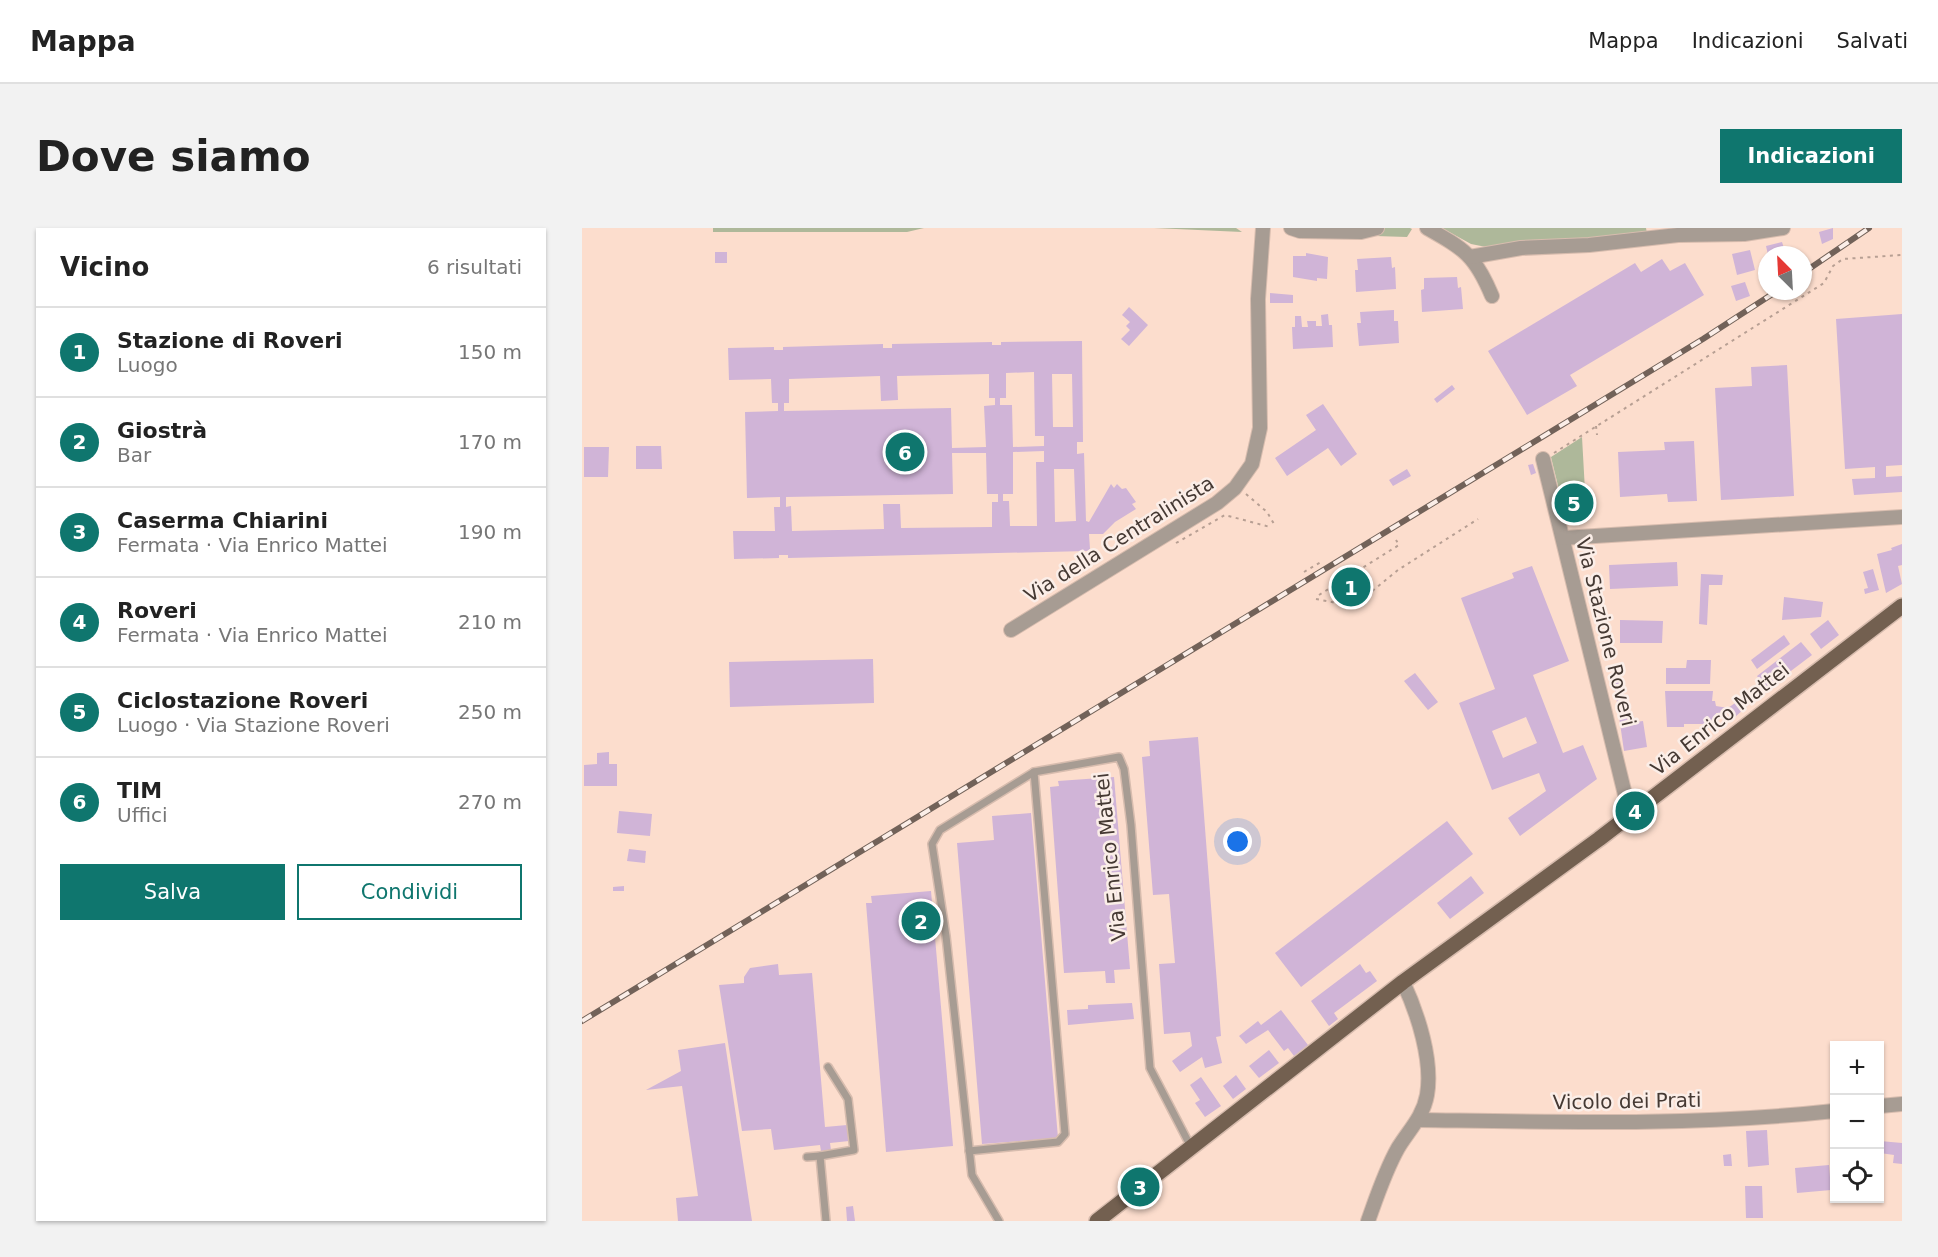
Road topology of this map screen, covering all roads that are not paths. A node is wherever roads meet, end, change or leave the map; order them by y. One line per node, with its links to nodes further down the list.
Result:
1 (1263, 228): 12 (street, Via della Centralinista)
2 (1291, 228): 3 (street)
3 (1377, 228)
4 (1426, 228): 6 (street)
5 (1783, 228): 6 (street)
6 (1470, 257): 7 (street)
7 (1492, 296)
8 (1544, 459): 10 (street, Via Stazione Roveri)
9 (1902, 517): 10 (street)
10 (1563, 538): 14 (street, Via Stazione Roveri)
11 (1902, 606): 14 (main road, Via Enrico Mattei)
12 (1011, 630)
13 (1034, 772): 21 (lane, Via Enrico Mattei); 22 (lane, Via Enrico Mattei); 22 (lane)
14 (1630, 815): 15 (main road, Via Enrico Mattei)
15 (1403, 982): 20 (street); 21 (main road, Via Enrico Mattei)
16 (828, 1066): 23 (lane)
17 (1902, 1104): 18 (street)
18 (1884, 1106)
19 (1830, 1111): 20 (street, Vicolo dei Prati)
20 (1419, 1120): 28 (street)
21 (1191, 1148): 27 (main road, Via Enrico Mattei)
22 (969, 1151): 26 (lane, Via Enrico Mattei)
23 (820, 1156): 24 (lane); 25 (lane)
24 (807, 1157)
25 (826, 1221)
26 (999, 1221)
27 (1096, 1221)
28 (1368, 1221)

